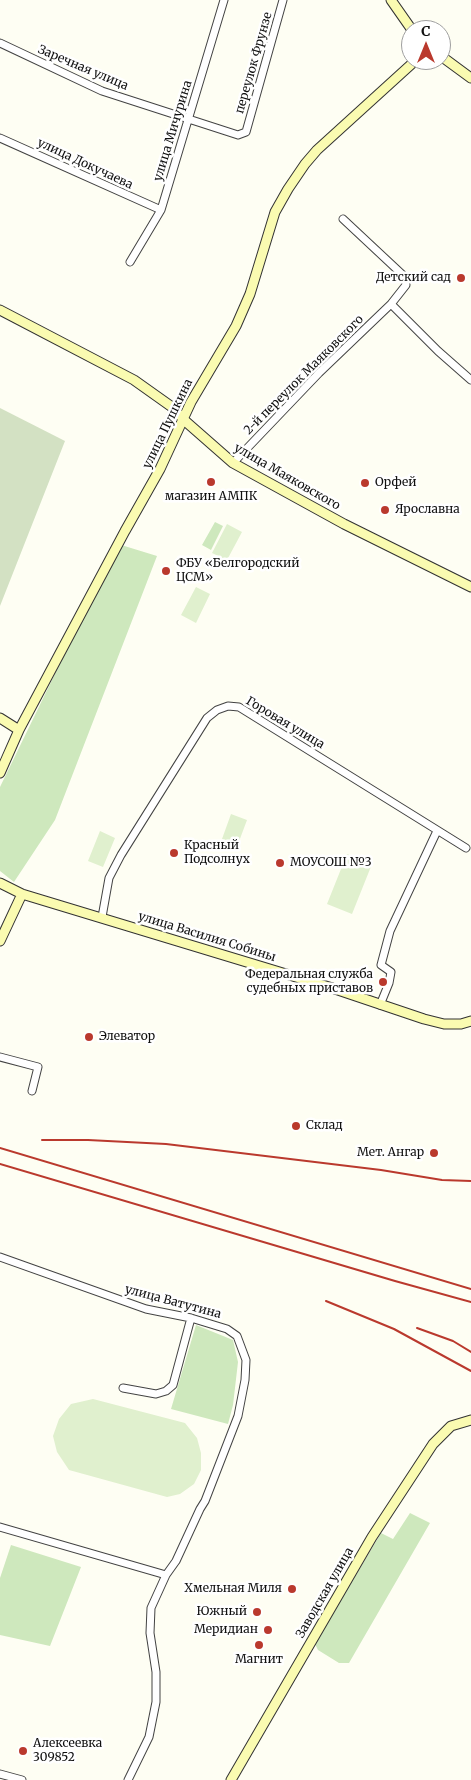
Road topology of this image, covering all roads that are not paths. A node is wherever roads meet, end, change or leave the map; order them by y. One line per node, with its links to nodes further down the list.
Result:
1 (224, 0): 9 (street, улица Мичурина)
2 (283, 0): 10 (street, переулок Фрунзе)
3 (392, 0): 4 (street)
4 (404, 20)
5 (0, 43): 9 (street, Заречная улица)
6 (451, 63): 8 (street)
7 (405, 70): 18 (street, улица Пушкина)
8 (471, 78)
9 (188, 118): 10 (street, Заречная улица); 12 (street, улица Мичурина)
10 (246, 132)
11 (0, 138): 12 (street, улица Докучаева)
12 (161, 210): 14 (street, улица Мичурина)
13 (343, 219): 15 (street, 2-й переулок Маяковского)
14 (130, 262)
15 (391, 304): 17 (street); 19 (street, 2-й переулок Маяковского)
16 (0, 310): 18 (street, улица Маяковского)
17 (471, 380)
18 (184, 420): 19 (street, улица Маяковского); 22 (street, улица Пушкина)
19 (233, 463): 20 (street, улица Маяковского)
20 (471, 586)
21 (0, 718): 22 (street)
22 (20, 730): 23 (street, улица Пушкина)
23 (0, 773)
24 (437, 831): 25 (street, Горовая улица); 28 (street, Горовая улица); 30 (street)
25 (466, 848)
26 (0, 883): 27 (street, улица Василия Собины)
27 (22, 894): 28 (street, улица Василия Собины); 29 (street)
28 (102, 917): 30 (street, улица Василия Собины)
29 (0, 941)
30 (380, 1004): 31 (street, улица Василия Собины)
31 (471, 1021)
32 (0, 1057): 33 (street)
33 (32, 1091)
34 (0, 1257): 35 (street, улица Ватутина)
35 (191, 1318): 36 (street); 39 (street, улица Ватутина)
36 (123, 1388)
37 (471, 1420): 43 (street, Заводская улица)
38 (0, 1527): 39 (street)
39 (166, 1576): 42 (street, улица Ватутина)
40 (0, 1774): 41 (street)
41 (22, 1780)
42 (128, 1780)
43 (231, 1780)

